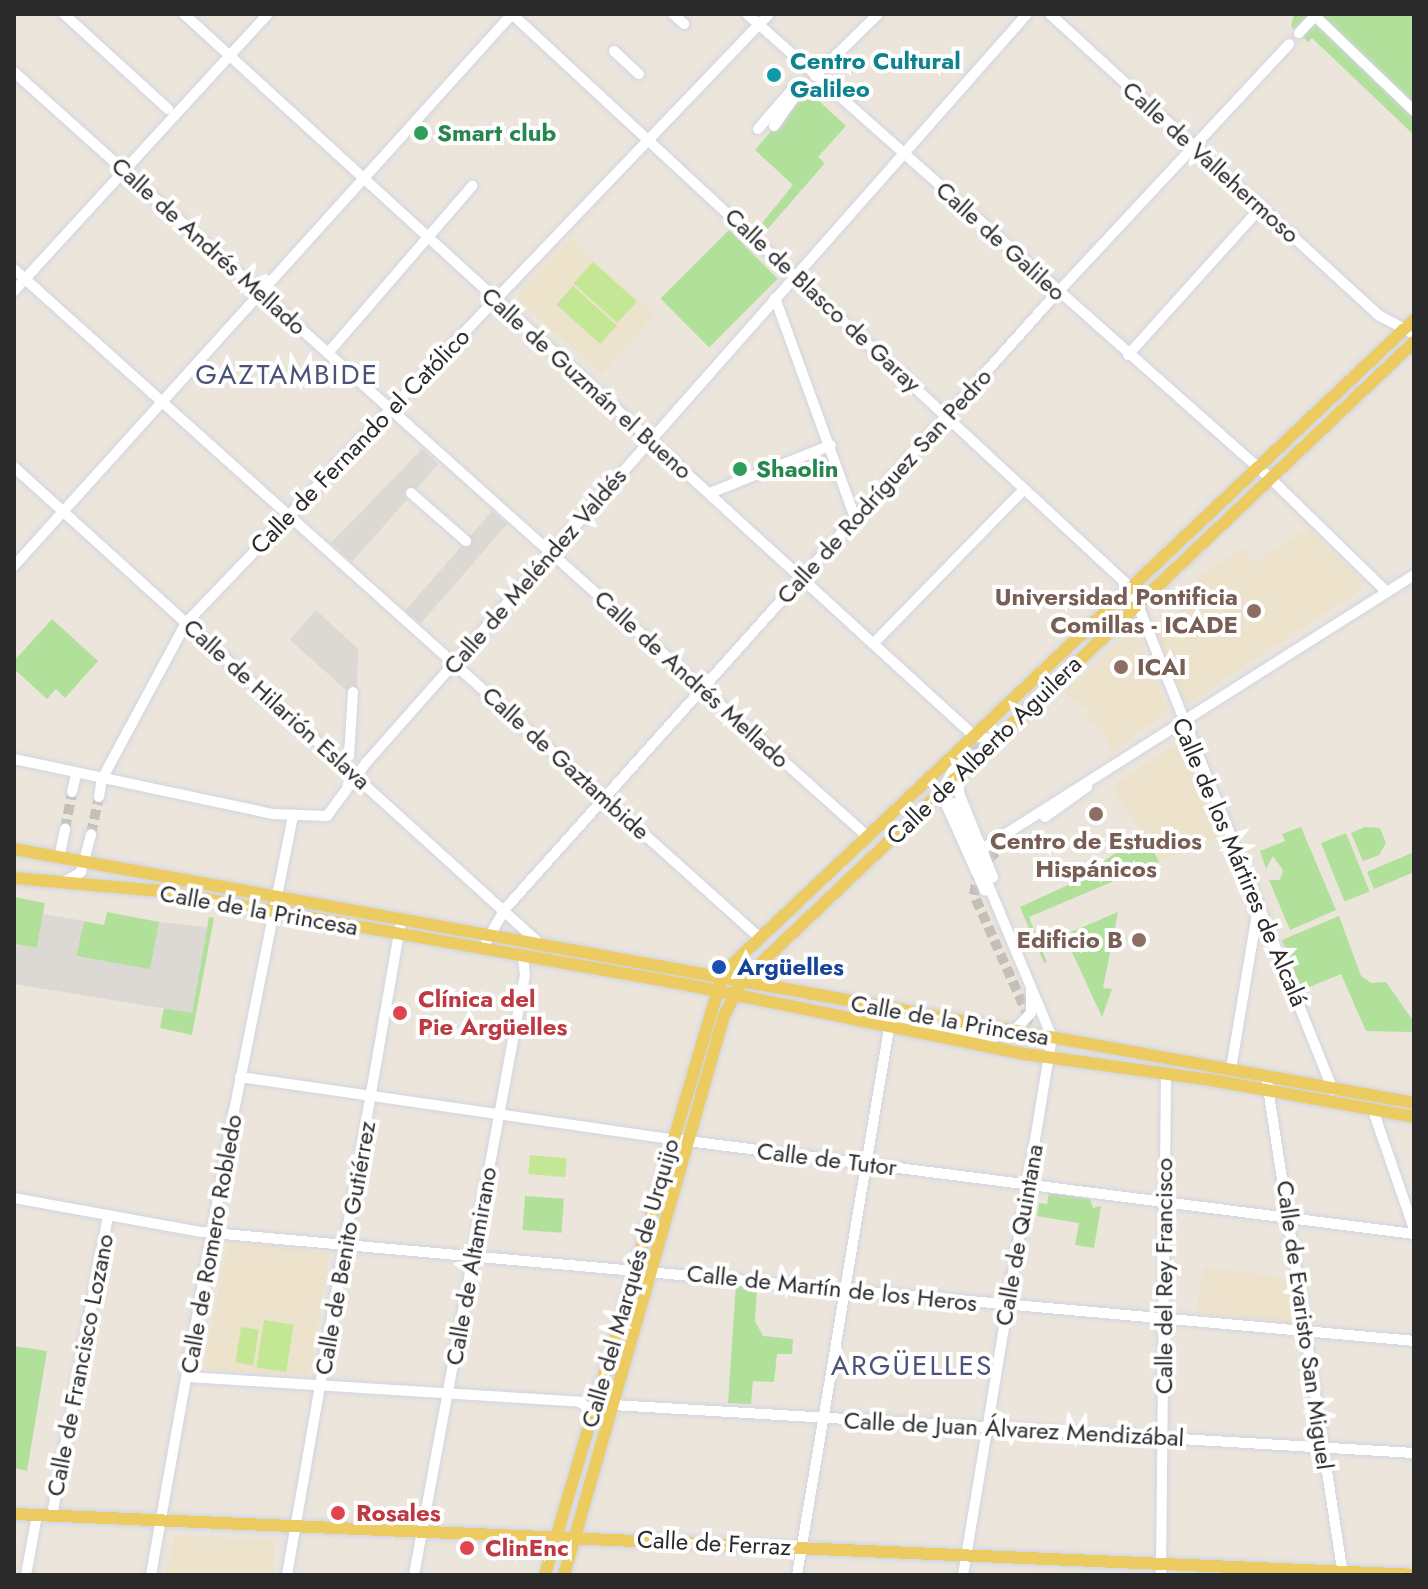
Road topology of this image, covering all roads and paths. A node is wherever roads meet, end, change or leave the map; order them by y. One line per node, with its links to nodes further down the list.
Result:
1 (64, 14): 21 (street)
2 (184, 14): 17 (street, Calle de Guzmán el Bueno)
3 (268, 14): 17 (street)
4 (512, 14): 25 (street, Calle de Blasco de Garay); 29 (street)
5 (673, 14): 12 (street)
6 (747, 14): 13 (street, Calle de Galileo)
7 (769, 14): 13 (street, Calle de Fernando el Católico)
8 (878, 14): 20 (street)
9 (1027, 14): 27 (street, Calle de Meléndez Valdés)
10 (1050, 14): 26 (street, Calle de Vallehermoso)
11 (1316, 15): 14 (street); 22 (street)
12 (684, 24)
13 (758, 25): 20 (street, Calle de Galileo); 25 (street, Calle de Fernando el Católico)
14 (1299, 33)
15 (1289, 44): 26 (street, Calle de Rodríguez San Pedro)
16 (614, 51): 19 (street)
17 (230, 55): 28 (street); 29 (street, Calle de Guzmán el Bueno)
18 (14, 72): 28 (street, Calle de Andrés Mellado)
19 (639, 74)
20 (815, 76): 27 (street, Calle de Galileo)
21 (168, 109)
22 (1414, 111)
23 (774, 126): 24 (street)
24 (758, 129)
25 (648, 139): 34 (street, Calle de Blasco de Garay); 40 (street, Calle de Fernando el Católico)
26 (1194, 146): 31 (street, Calle de Vallehermoso); 38 (street, Calle de Rodríguez San Pedro)
27 (903, 153): 34 (street, Calle de Meléndez Valdés); 38 (street, Calle de Galileo)
28 (125, 171): 35 (street); 37 (street, Calle de Andrés Mellado)
29 (363, 179): 32 (street, Calle de Guzmán el Bueno); 37 (street)
30 (472, 186): 32 (street)
31 (1262, 206): 42 (street, Calle de Vallehermoso); 45 (street)
32 (431, 239): 40 (street, Calle de Guzmán el Bueno); 44 (street)
33 (14, 269): 35 (street, Calle de Gaztambide)
34 (796, 274): 39 (street, Calle de Meléndez Valdés); 48 (street, Calle de Blasco de Garay)
35 (24, 278): 36 (street); 46 (street, Calle de Gaztambide)
36 (14, 291)
37 (260, 292): 44 (street, Calle de Andrés Mellado); 46 (street)
38 (1058, 292): 45 (street, Calle de Galileo); 48 (street, Calle de Rodríguez San Pedro)
39 (775, 298): 49 (street, Calle de Meléndez Valdés); 50 (street)
40 (494, 300): 47 (street, Calle de Fernando el Católico); 49 (street, Calle de Guzmán el Bueno)
41 (1414, 320): 42 (main road, Calle de Alberto Aguilera)
42 (1408, 332): 51 (main road, Calle de Alberto Aguilera)
43 (1414, 342): 53 (main road, Calle de Alberto Aguilera)
44 (328, 353): 47 (street, Calle de Andrés Mellado)
45 (1128, 355): 51 (street, Calle de Galileo)
46 (162, 400): 57 (street); 58 (street, Calle de Gaztambide)
47 (390, 409): 58 (street, Calle de Fernando el Católico); 61 (street, Calle de Andrés Mellado)
48 (947, 415): 54 (street, Calle de Blasco de Garay); 59 (street, Calle de Rodríguez San Pedro)
49 (650, 440): 56 (street, Calle de Guzmán el Bueno); 61 (street, Calle de Meléndez Valdés)
50 (831, 445): 56 (street); 59 (street)
51 (1256, 466): 53 (street, Calle de Galileo); 65 (main road, Calle de Alberto Aguilera)
52 (14, 467): 57 (street, Calle de Hilarión Eslava)
53 (1270, 478): 66 (street, Calle de Galileo); 67 (main road, Calle de Alberto Aguilera)
54 (1024, 489): 65 (street, Calle de Blasco de Garay); 70 (street)
55 (411, 493): 60 (street)
56 (710, 493): 64 (street, Calle de Guzmán el Bueno)
57 (62, 511): 62 (street); 69 (street, Calle de Hilarión Eslava)
58 (288, 516): 69 (street, Calle de Fernando el Católico); 71 (street, Calle de Gaztambide)
59 (855, 518): 64 (street, Calle de Rodríguez San Pedro)
60 (466, 541)
61 (551, 553): 71 (street, Calle de Meléndez Valdés); 72 (street, Calle de Andrés Mellado)
62 (14, 566)
63 (1414, 575): 66 (street)
64 (802, 578): 70 (street, Calle de Guzmán el Bueno); 72 (street, Calle de Rodríguez San Pedro)
65 (1131, 588): 67 (street, Calle de los Mártires de Alcalá); 68 (main road, Calle de Alberto Aguilera)
66 (1387, 592): 74 (street)
67 (1136, 602): 74 (street, Calle de los Mártires de Alcalá); 77 (main road, Calle de Alberto Aguilera)
68 (1104, 614): 75 (street, Calle de Alberto Aguilera); 76 (main road, Calle de Alberto Aguilera)
69 (186, 623): 82 (street, Calle de Hilarión Eslava); 84 (street, Calle de Fernando el Católico)
70 (873, 644): 76 (street, Calle de Guzmán el Bueno)
71 (455, 662): 82 (street, Calle de Meléndez Valdés); 89 (street, Calle de Gaztambide)
72 (703, 688): 89 (street, Calle de Rodríguez San Pedro); 94 (street, Calle de Andrés Mellado)
73 (353, 692): 78 (street)
74 (1182, 724): 85 (street); 103 (street, Calle de los Mártires de Alcalá)
75 (992, 726)
76 (974, 736): 77 (street); 79 (street); 94 (main road, Calle de Alberto Aguilera)
77 (996, 740): 83 (main road, Calle de Alberto Aguilera)
78 (349, 756)
79 (959, 758): 83 (street); 87 (street)
80 (14, 759): 81 (street)
81 (76, 774): 84 (street); 86 (street)
82 (357, 776): 91 (street, Calle de Meléndez Valdés); 104 (street, Calle de Hilarión Eslava)
83 (958, 777): 87 (main road, Calle de Alberto Aguilera); 97 (street)
84 (102, 779): 88 (street, Calle de Fernando el Católico); 91 (street)
85 (1088, 785): 95 (street); 97 (street)
86 (72, 792)
87 (941, 793): 107 (street); 115 (main road, Calle de Alberto Aguilera)
88 (99, 797)
89 (604, 798): 104 (street, Calle de Rodríguez San Pedro); 110 (street, Calle de Gaztambide)
90 (954, 803): 107 (street)
91 (293, 817): 102 (street)
92 (65, 829): 98 (street)
93 (91, 834): 99 (street)
94 (868, 837): 110 (main road, Calle de Alberto Aguilera)
95 (1003, 845)
96 (14, 849): 98 (main road, Calle de la Princesa)
97 (982, 849): 107 (street)
98 (59, 858): 99 (main road, Calle de la Princesa)
99 (85, 862): 101 (street, Calle de la Princesa); 102 (main road, Calle de la Princesa)
100 (14, 878): 101 (main road, Calle de la Princesa)
101 (30, 881): 105 (main road, Calle de la Princesa)
102 (278, 898): 105 (street); 106 (main road, Calle de la Princesa)
103 (1258, 906): 125 (street); 129 (street, Calle de los Mártires de Alcalá)
104 (505, 909): 108 (street, Calle de Rodríguez San Pedro); 111 (street, Calle de Hilarión Eslava)
105 (274, 913): 109 (main road, Calle de la Princesa); 128 (street, Calle de Romero Robledo)
106 (400, 921): 108 (main road, Calle de la Princesa); 109 (street, Calle de Benito Gutiérrez)
107 (1011, 933): 116 (street)
108 (486, 934): 111 (main road, Calle de la Princesa); 112 (street)
109 (400, 935): 112 (main road, Calle de la Princesa); 131 (street, Calle de Benito Gutiérrez)
110 (760, 938): 114 (main road, Calle de Alberto Aguilera)
111 (539, 943): 114 (main road, Calle de la Princesa)
112 (487, 950): 113 (main road, Calle de la Princesa)
113 (523, 957): 117 (main road, Calle de la Princesa); 134 (street, Calle de Altamirano)
114 (721, 977): 115 (main road, Calle de la Princesa); 117 (main road, Calle de Alberto Aguilera)
115 (741, 982): 118 (main road, Calle de Alberto Aguilera); 121 (main road, Calle de la Princesa)
116 (1031, 982): 121 (street); 122 (street)
117 (715, 992): 118 (main road, Calle de la Princesa); 136 (main road, Calle del Marqués de Urquijo)
118 (732, 995): 119 (main road, Calle de la Princesa); 137 (main road, Calle del Marqués de Urquijo)
119 (854, 1019): 120 (main road, Calle de la Princesa); 123 (street, Calle de la Princesa)
120 (889, 1029): 124 (main road, Calle de la Princesa); 138 (street)
121 (1015, 1030): 122 (main road, Calle de la Princesa)
122 (1052, 1037): 124 (street, Calle de Quintana); 125 (main road, Calle de la Princesa)
123 (993, 1038)
124 (1049, 1058): 126 (main road, Calle de la Princesa); 139 (street, Calle de Quintana)
125 (1231, 1069): 127 (main road, Calle de la Princesa)
126 (1166, 1074): 130 (main road, Calle de la Princesa); 141 (street, Calle del Rey Francisco)
127 (1266, 1075): 129 (main road, Calle de la Princesa); 130 (street, Calle de Evaristo San Miguel)
128 (240, 1077): 131 (street, Calle de Tutor); 145 (street, Calle de Romero Robledo)
129 (1333, 1090): 132 (main road, Calle de la Princesa)
130 (1272, 1092): 133 (main road, Calle de la Princesa); 143 (street, Calle de Evaristo San Miguel)
131 (371, 1096): 134 (street, Calle de Tutor); 146 (street, Calle de Benito Gutiérrez)
132 (1414, 1103)
133 (1373, 1110): 135 (main road, Calle de la Princesa); 144 (street)
134 (499, 1114): 136 (street, Calle de Tutor); 147 (street, Calle de Altamirano)
135 (1414, 1117)
136 (672, 1139): 137 (street, Calle de Tutor); 148 (main road, Calle del Marqués de Urquijo)
137 (689, 1140): 138 (street, Calle de Tutor); 149 (main road, Calle del Marqués de Urquijo)
138 (865, 1163): 139 (street, Calle de Tutor); 150 (street)
139 (1027, 1185): 141 (street, Calle de Tutor); 151 (street, Calle de Quintana)
140 (14, 1198): 142 (street, Calle de Martín de los Heros)
141 (1164, 1202): 143 (street, Calle de Tutor); 152 (street, Calle del Rey Francisco)
142 (108, 1215): 145 (street, Calle de Martín de los Heros); 167 (street, Calle de Francisco Lozano)
143 (1289, 1218): 144 (street, Calle de Tutor); 153 (street, Calle de Evaristo San Miguel)
144 (1414, 1232)
145 (212, 1233): 146 (street, Calle de Martín de los Heros); 155 (street, Calle de Romero Robledo)
146 (345, 1244): 147 (street, Calle de Martín de los Heros); 156 (street, Calle de Benito Gutiérrez)
147 (473, 1255): 148 (street, Calle de Martín de los Heros); 157 (street, Calle de Altamirano)
148 (634, 1270): 149 (street, Calle de Martín de los Heros); 159 (main road, Calle del Marqués de Urquijo)
149 (651, 1270): 150 (street, Calle de Martín de los Heros); 158 (main road, Calle del Marqués de Urquijo)
150 (844, 1288): 151 (street, Calle de Martín de los Heros); 160 (street)
151 (1007, 1306): 152 (street, Calle de Martín de los Heros); 161 (street, Calle de Quintana)
152 (1164, 1318): 153 (street, Calle de Martín de los Heros); 162 (street, Calle del Rey Francisco)
153 (1306, 1331): 154 (street, Calle de Martín de los Heros); 163 (street, Calle de Evaristo San Miguel)
154 (1414, 1341)
155 (188, 1377): 156 (street); 168 (street, Calle de Romero Robledo)
156 (320, 1386): 157 (street); 169 (street, Calle de Benito Gutiérrez)
157 (447, 1394): 159 (street); 170 (street, Calle de Altamirano)
158 (613, 1405): 160 (street, Calle de Juan Álvarez Mendizábal); 172 (main road, Calle del Marqués de Urquijo)
159 (593, 1412): 171 (main road, Calle del Marqués de Urquijo)
160 (823, 1417): 161 (street, Calle de Juan Álvarez Mendizábal); 173 (street)
161 (987, 1428): 162 (street, Calle de Juan Álvarez Mendizábal); 174 (street, Calle de Quintana)
162 (1164, 1438): 163 (street, Calle de Juan Álvarez Mendizábal); 175 (street, Calle del Rey Francisco)
163 (1323, 1448): 164 (street, Calle de Juan Álvarez Mendizábal); 176 (street, Calle de Evaristo San Miguel)
164 (1414, 1453)
165 (14, 1514): 166 (main road, Calle de Ferraz)
166 (37, 1515): 167 (main road, Calle de Ferraz); 177 (street)
167 (52, 1515): 168 (main road, Calle de Ferraz)
168 (161, 1520): 169 (main road, Calle de Ferraz); 178 (street, Calle de Romero Robledo)
169 (296, 1526): 170 (main road, Calle de Ferraz); 179 (street, Calle de Benito Gutiérrez)
170 (422, 1530): 171 (main road, Calle de Ferraz); 180 (street, Calle de Altamirano)
171 (556, 1536): 172 (main road, Calle de Ferraz); 181 (main road, Calle del Marqués de Urquijo)
172 (575, 1537): 173 (main road, Calle de Ferraz); 182 (main road, Calle del Marqués de Urquijo)
173 (801, 1547): 174 (main road, Calle de Ferraz); 183 (street)
174 (967, 1553): 175 (main road, Calle de Ferraz); 184 (street, Calle de Quintana)
175 (1161, 1569): 176 (main road, Calle de Ferraz)
176 (1343, 1572): 185 (main road, Calle de Ferraz)
177 (26, 1575)
178 (151, 1575)
179 (287, 1575)
180 (414, 1575)
181 (545, 1575)
182 (564, 1575)
183 (797, 1575)
184 (963, 1575)
185 (1414, 1575)

